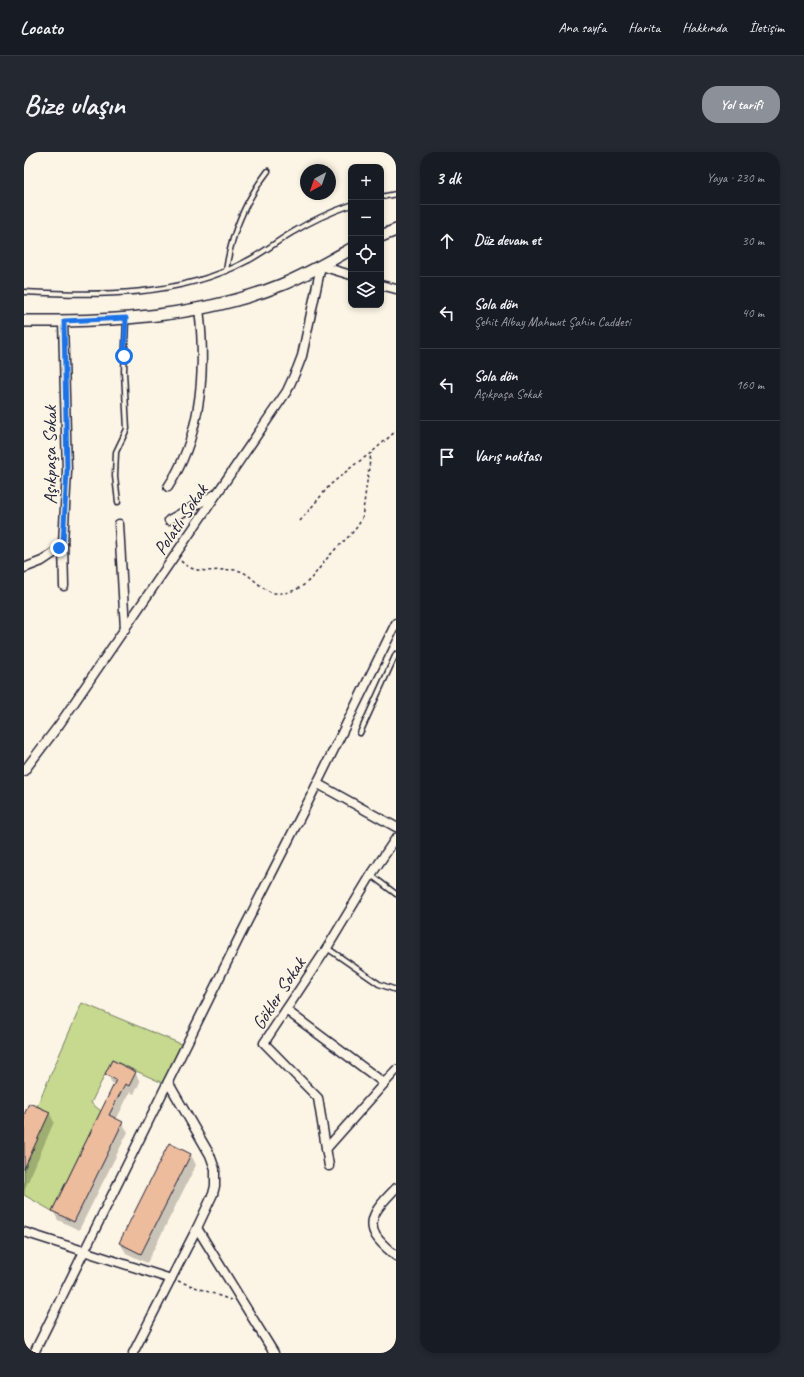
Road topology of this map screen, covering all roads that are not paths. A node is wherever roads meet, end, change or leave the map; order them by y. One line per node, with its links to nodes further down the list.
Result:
1 (268, 170): 9 (lane)
2 (396, 194): 3 (lane)
3 (384, 196)
4 (348, 206): 9 (lane)
5 (396, 230): 6 (street)
6 (384, 235)
7 (348, 251): 8 (street)
8 (321, 266): 10 (street); 14 (street); 19 (street, Polatlı Sokak)
9 (226, 271): 13 (lane)
10 (348, 275)
11 (384, 286): 12 (street)
12 (396, 289)
13 (24, 292)
14 (199, 308): 15 (street); 18 (street)
15 (126, 318): 17 (street); 20 (lane)
16 (24, 321): 17 (street)
17 (64, 321): 23 (street, Aşıkpaşa Sokak)
18 (168, 487)
19 (216, 494): 21 (street); 27 (street, Polatlı Sokak)
20 (118, 502)
21 (169, 520)
22 (119, 524): 27 (street)
23 (63, 543): 24 (street); 25 (street, Aşıkpaşa Sokak)
24 (24, 568)
25 (64, 586)
26 (396, 622): 31 (street)
27 (125, 629): 30 (street, Polatlı Sokak)
28 (396, 654): 29 (lane)
29 (360, 733)
30 (24, 771)
31 (318, 784): 32 (street); 40 (street)
32 (396, 827)
33 (396, 838): 34 (street, Gökler Sokak)
34 (371, 875): 35 (lane); 36 (street, Gökler Sokak)
35 (396, 894)
36 (327, 948): 37 (lane); 38 (street, Gökler Sokak)
37 (396, 990)
38 (286, 1010): 41 (street); 42 (street, Gökler Sokak)
39 (396, 1070): 41 (street)
40 (168, 1082): 45 (street); 47 (street)
41 (384, 1083): 42 (street)
42 (326, 1150): 43 (street, Gökler Sokak)
43 (329, 1166)
44 (396, 1188): 48 (street)
45 (197, 1228): 49 (street); 52 (street)
46 (24, 1232): 47 (street)
47 (84, 1251): 49 (street); 50 (street)
48 (396, 1256)
49 (171, 1279): 51 (street)
50 (34, 1353)
51 (134, 1353)
52 (274, 1353)

